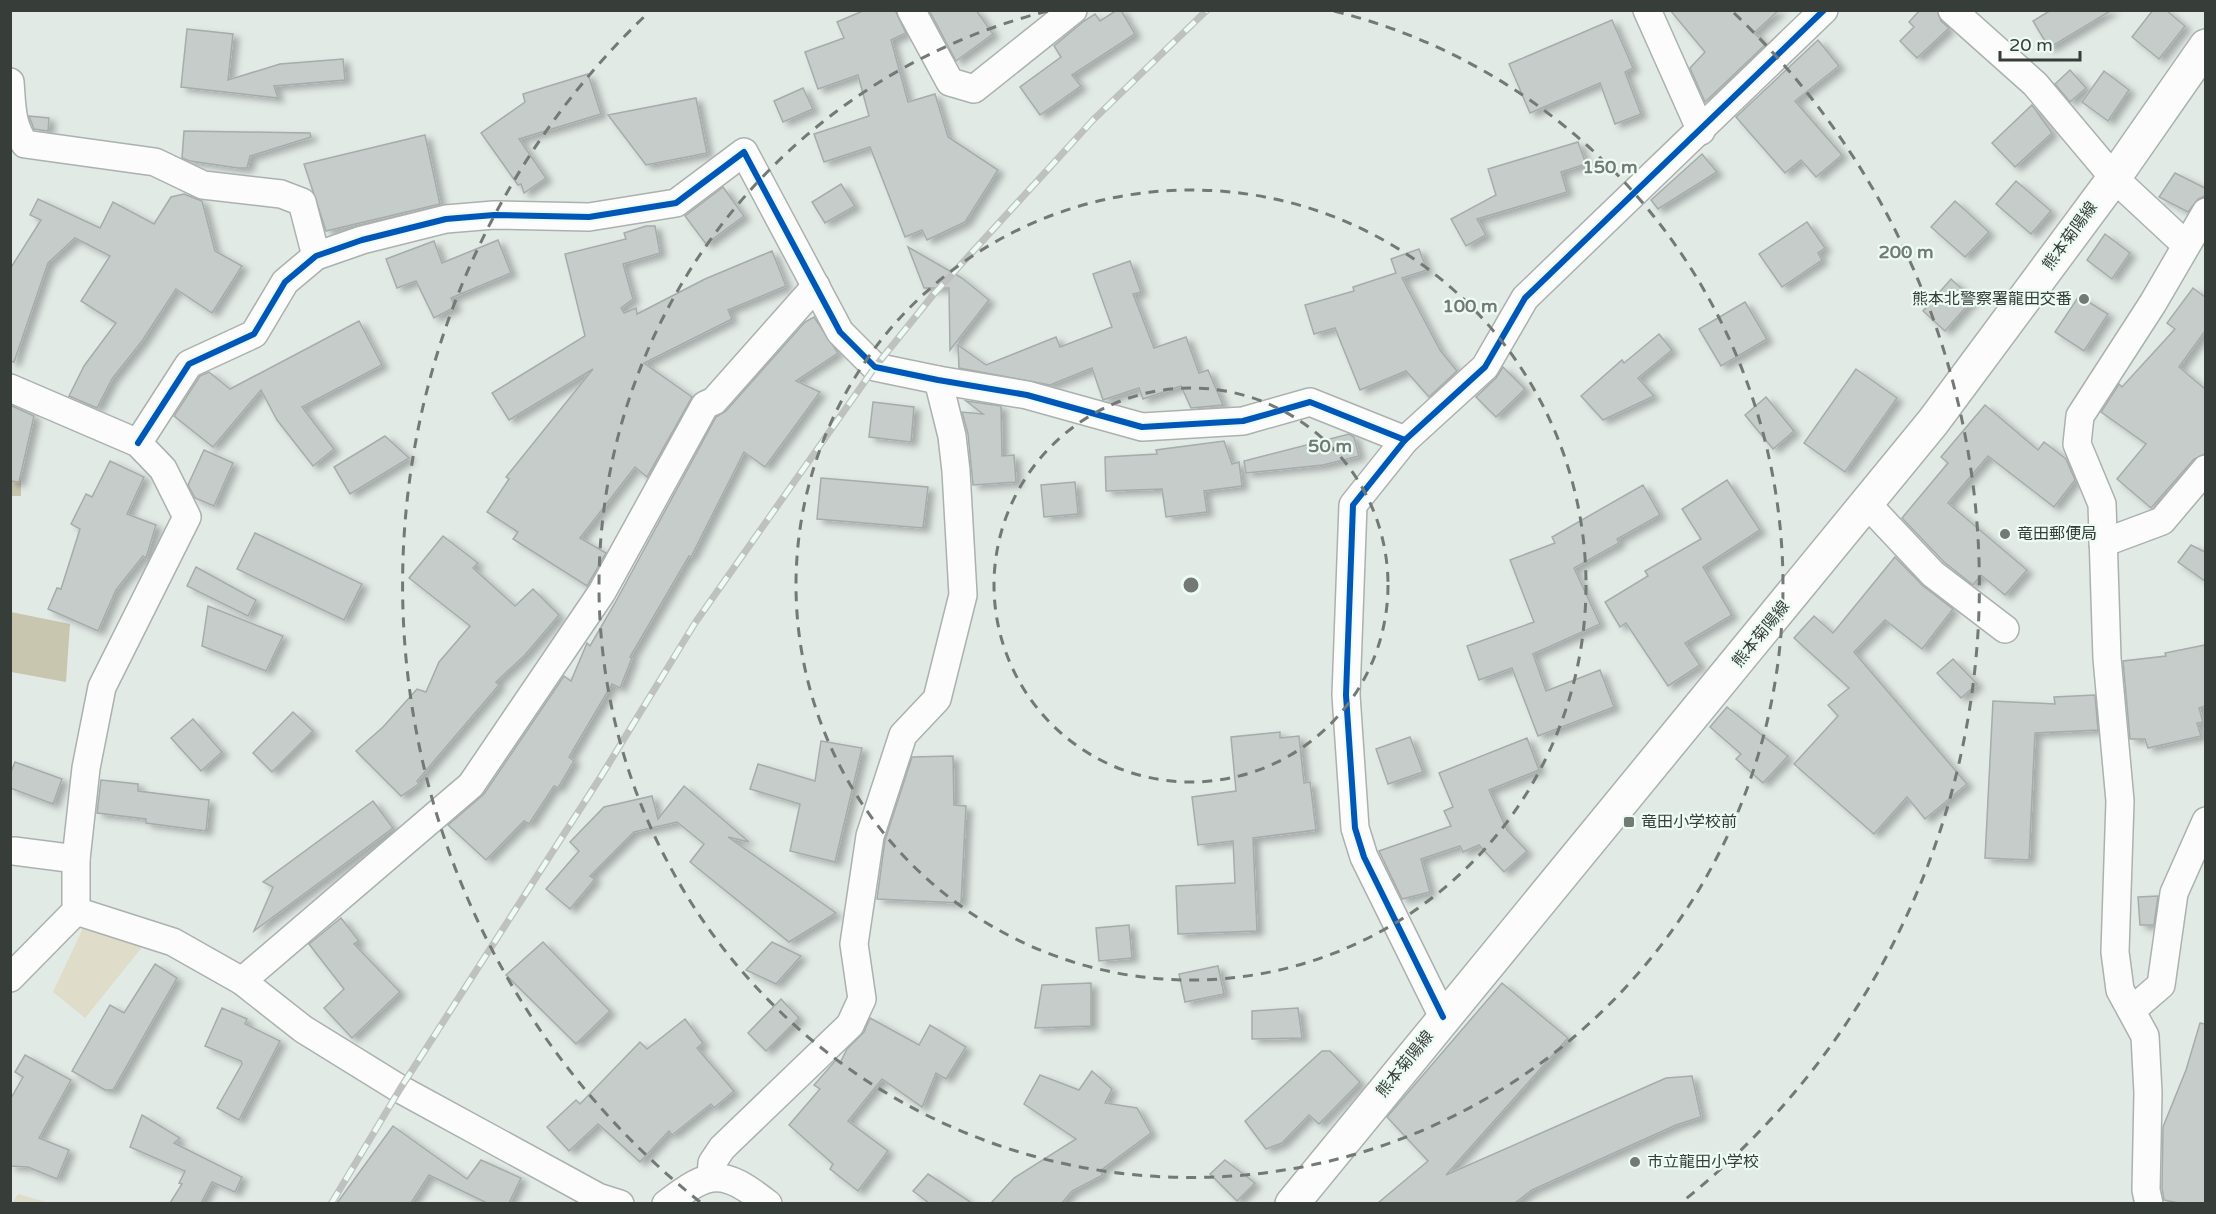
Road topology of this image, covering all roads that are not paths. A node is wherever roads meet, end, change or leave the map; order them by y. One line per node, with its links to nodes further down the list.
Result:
1 (911, 10): 2 (street)
2 (1073, 10)
3 (1647, 10): 8 (street)
4 (1824, 10): 8 (street)
5 (1952, 10): 9 (street)
6 (2205, 46): 9 (main road, 熊本菊陽線)
7 (10, 82): 12 (street)
8 (1701, 131): 16 (street)
9 (2114, 178): 11 (street); 19 (main road, 熊本菊陽線)
10 (2205, 212): 11 (street)
11 (2186, 245): 20 (street)
12 (316, 256): 13 (street); 17 (street)
13 (816, 286): 14 (street); 27 (street)
14 (938, 380): 16 (street); 30 (street)
15 (10, 388): 17 (street)
16 (1405, 440): 29 (street)
17 (138, 443): 24 (street)
18 (2205, 469): 20 (street)
19 (1867, 504): 21 (street); 29 (main road, 熊本菊陽線)
20 (2103, 543): 28 (street)
21 (2005, 629)
22 (2205, 821): 28 (street)
23 (14, 851): 24 (street)
24 (76, 859): 25 (street)
25 (76, 911): 26 (street); 27 (street)
26 (10, 978)
27 (242, 981): 31 (street)
28 (2132, 1010): 35 (street)
29 (1443, 1017): 34 (main road, 熊本菊陽線)
30 (711, 1177): 32 (street); 33 (street)
31 (620, 1203)
32 (666, 1203)
33 (768, 1203)
34 (1292, 1203)
35 (2149, 1203)

